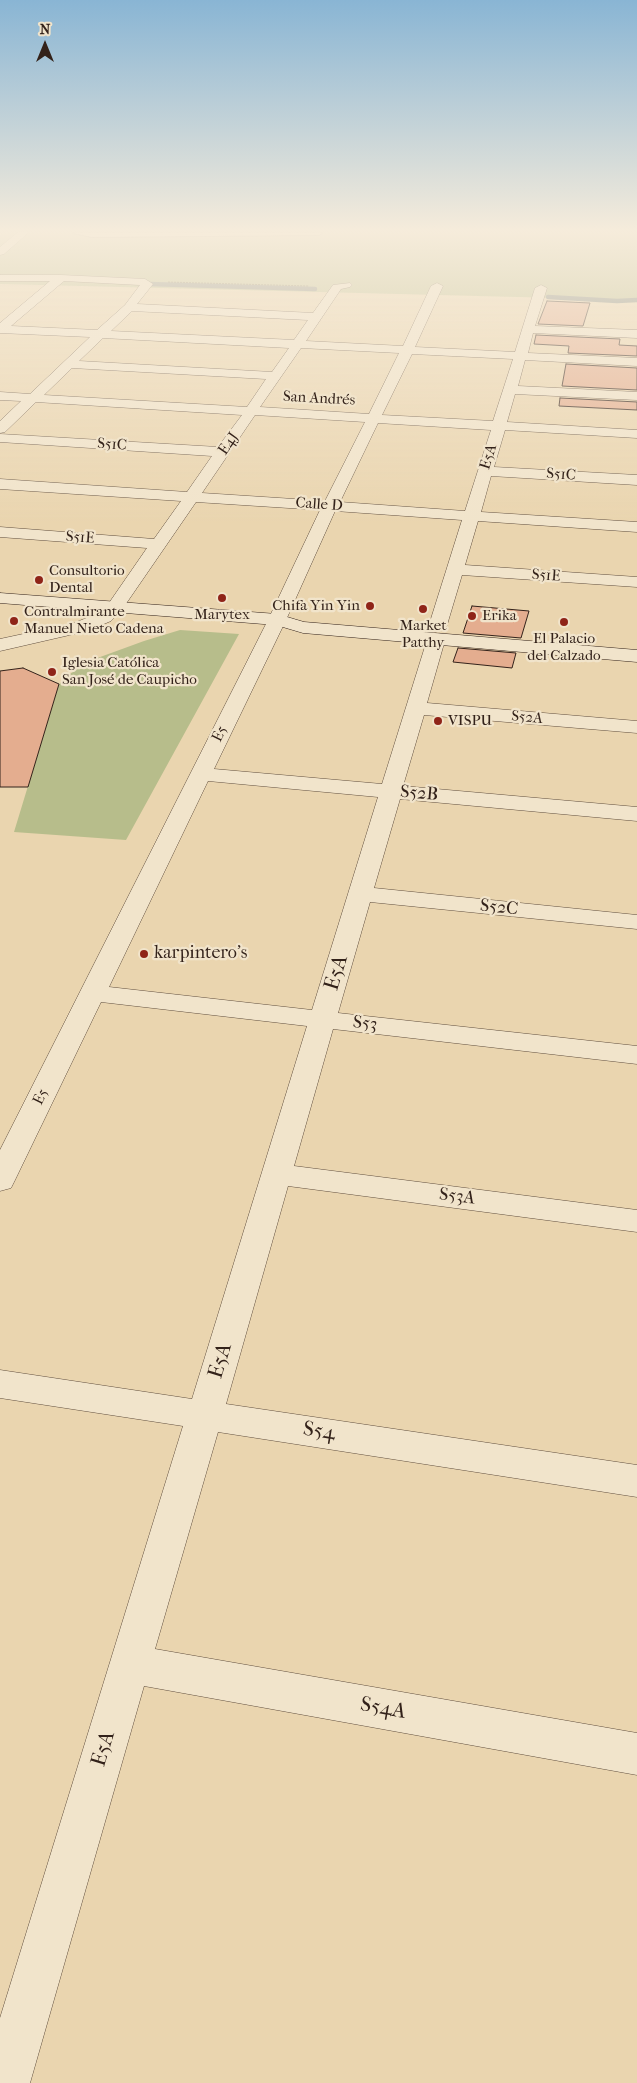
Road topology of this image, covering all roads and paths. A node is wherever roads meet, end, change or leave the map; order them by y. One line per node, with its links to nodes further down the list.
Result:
1 (20, 330): 8 (street)
2 (105, 330): 8 (street)
3 (308, 330): 9 (street, E4J)
4 (417, 330): 10 (street, E5)
5 (528, 330): 11 (street, E5A)
6 (554, 330): 7 (street)
7 (637, 334)
8 (100, 335): 9 (street); 13 (street)
9 (298, 345): 10 (street); 14 (street, E4J)
10 (407, 351): 11 (street); 20 (street, E5)
11 (519, 357): 12 (street); 15 (street, E5A)
12 (637, 362)
13 (69, 364): 14 (street); 18 (street)
14 (276, 376): 19 (street, E4J)
15 (510, 390): 17 (street); 21 (street, E5A)
16 (0, 396): 18 (street, San Andrés)
17 (637, 396)
18 (33, 398): 19 (street, San Andrés); 22 (street)
19 (252, 411): 20 (street, San Andrés); 25 (street, E4J)
20 (374, 418): 21 (street, San Andrés); 30 (street, E5)
21 (499, 426): 23 (street, San Andrés); 26 (street, E5A)
22 (0, 429)
23 (637, 434)
24 (0, 438): 25 (street, S51C)
25 (224, 452): 29 (street, E4J)
26 (485, 470): 27 (street, S51C); 31 (street, E5A)
27 (637, 480)
28 (0, 484): 29 (street, Calle D)
29 (192, 497): 30 (street, Calle D); 34 (street, E4J)
30 (330, 506): 31 (street, Calle D); 39 (street, E5)
31 (472, 516): 32 (street, Calle D); 35 (street, E5A)
32 (637, 527)
33 (0, 532): 34 (street, S51E)
34 (159, 544): 38 (street, E4J)
35 (455, 569): 36 (street, S51E); 40 (street, E5A)
36 (637, 582)
37 (0, 598): 38 (street)
38 (115, 607): 39 (street); 42 (street)
39 (277, 620): 40 (street); 46 (street, E5)
40 (437, 632): 41 (street); 43 (street); 44 (street, E5A)
41 (637, 641)
42 (0, 645)
43 (637, 656)
44 (416, 708): 45 (street, S52A); 47 (street, E5A)
45 (637, 727)
46 (201, 774): 47 (street, S52B); 51 (street, E5)
47 (391, 792): 48 (street, S52B); 49 (street, E5A)
48 (637, 814)
49 (360, 894): 50 (street, S52C); 52 (street, E5A)
50 (637, 922)
51 (92, 993): 52 (street, S53); 55 (street, E5)
52 (323, 1019): 53 (street, S53); 54 (street, E5A)
53 (637, 1055)
54 (277, 1174): 56 (street, S53A); 58 (street, E5A)
55 (0, 1180)
56 (637, 1221)
57 (0, 1384): 58 (street, S54)
58 (205, 1415): 59 (street, S54); 60 (street, E5A)
59 (637, 1481)
60 (130, 1664): 61 (street, S54A); 62 (street, E5A)
61 (637, 1754)
62 (5, 2083)

